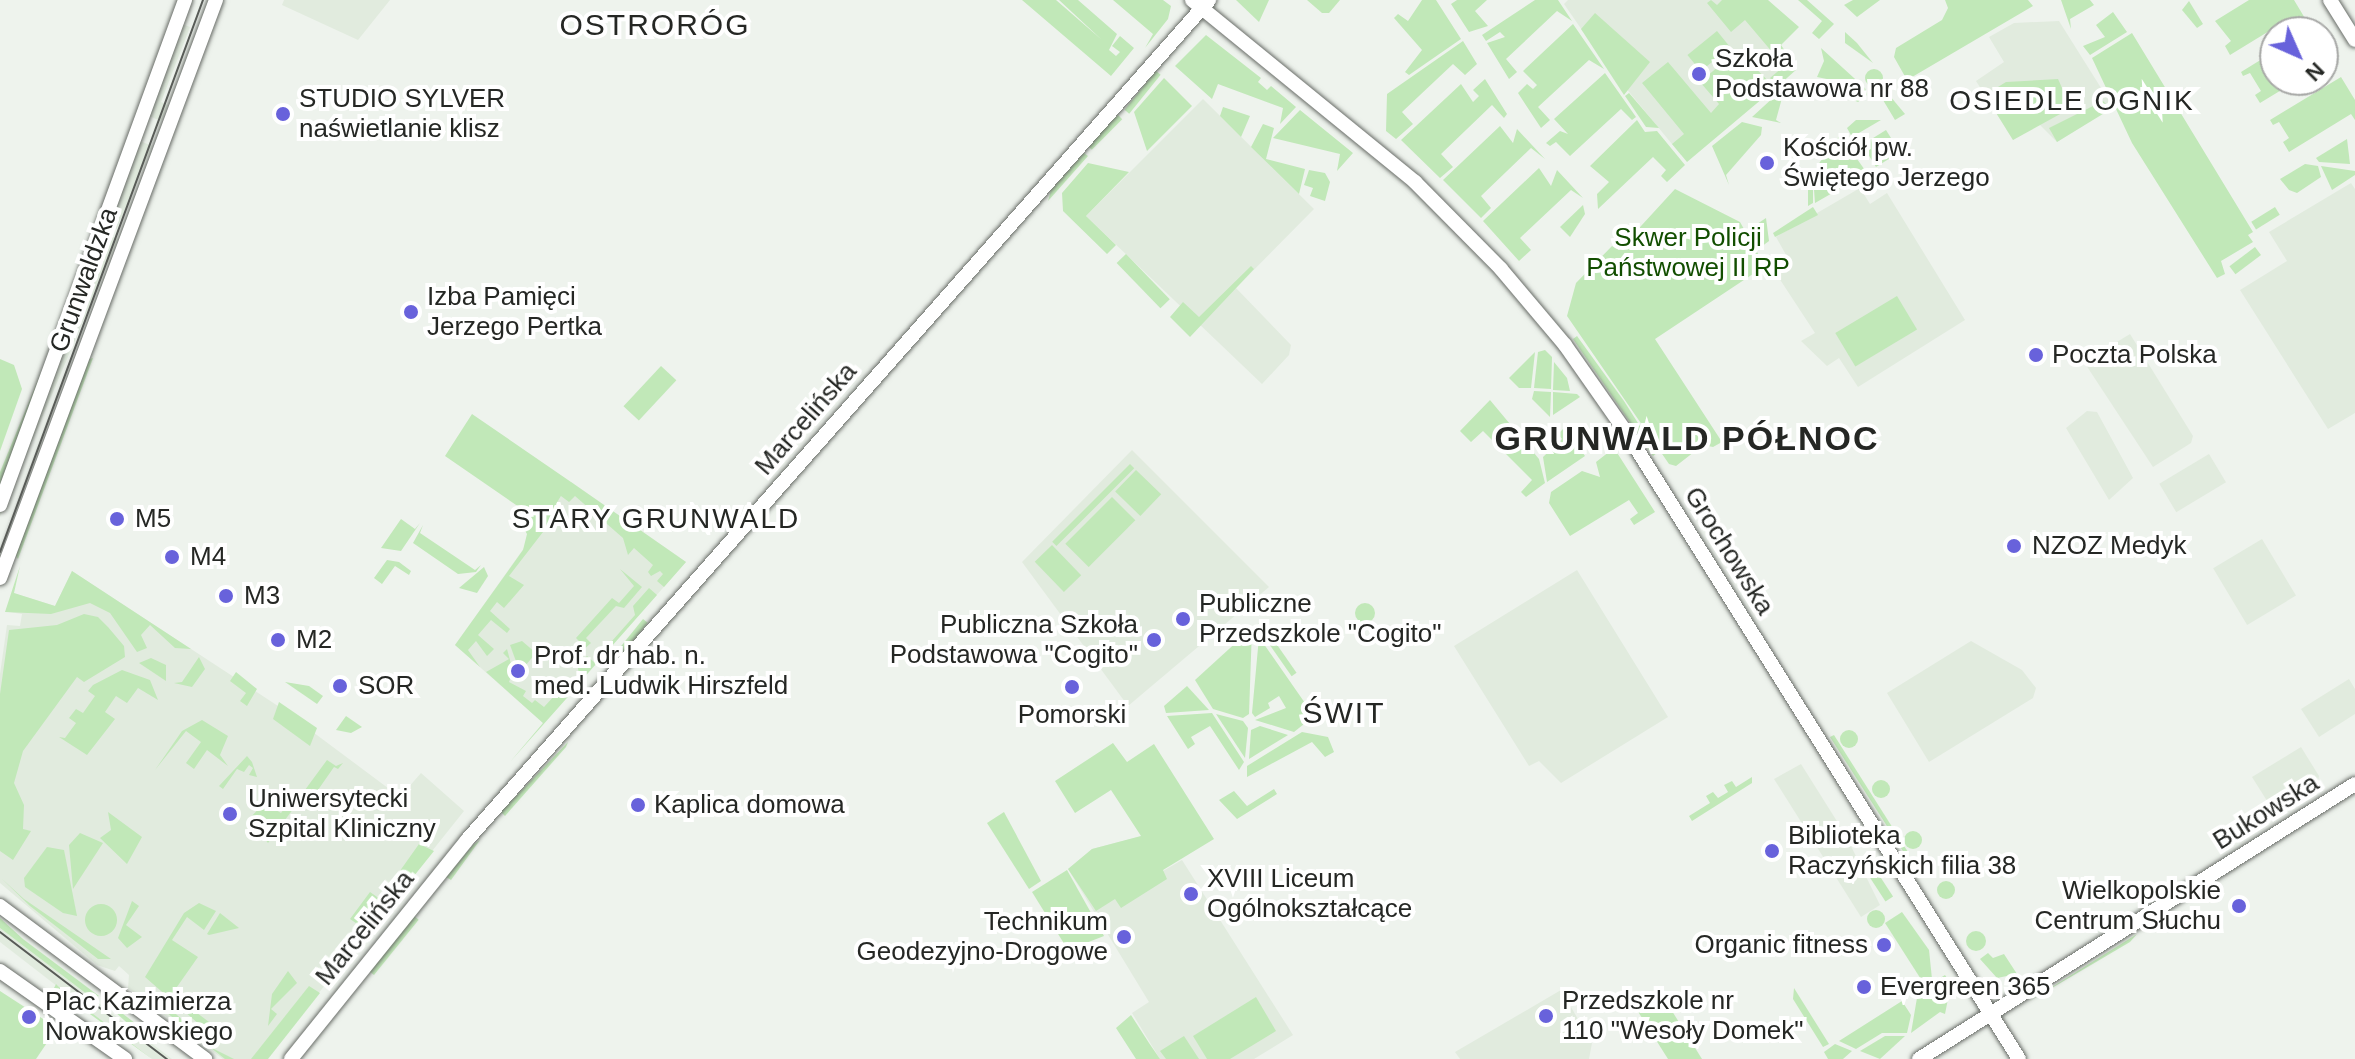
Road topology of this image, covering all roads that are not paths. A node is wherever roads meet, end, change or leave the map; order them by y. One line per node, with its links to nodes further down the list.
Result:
1 (185, 0): 6 (street, Grunwaldzka)
2 (216, 0): 7 (street, Grunwaldzka)
3 (2330, 0): 5 (street)
4 (1201, 3): 13 (street, Grochowska); 16 (street, Marcelińska)
5 (2355, 40)
6 (139, 128): 7 (street); 8 (street, Grunwaldzka)
7 (162, 137): 9 (street, Grunwaldzka)
8 (0, 505)
9 (0, 578)
10 (2355, 784): 13 (street, Bukowska)
11 (0, 906): 15 (street)
12 (0, 971): 14 (street)
13 (1990, 1014): 17 (street, Bukowska); 18 (street, Grochowska)
14 (125, 1059)
15 (205, 1059)
16 (291, 1059)
17 (1919, 1059)
18 (2019, 1059)

